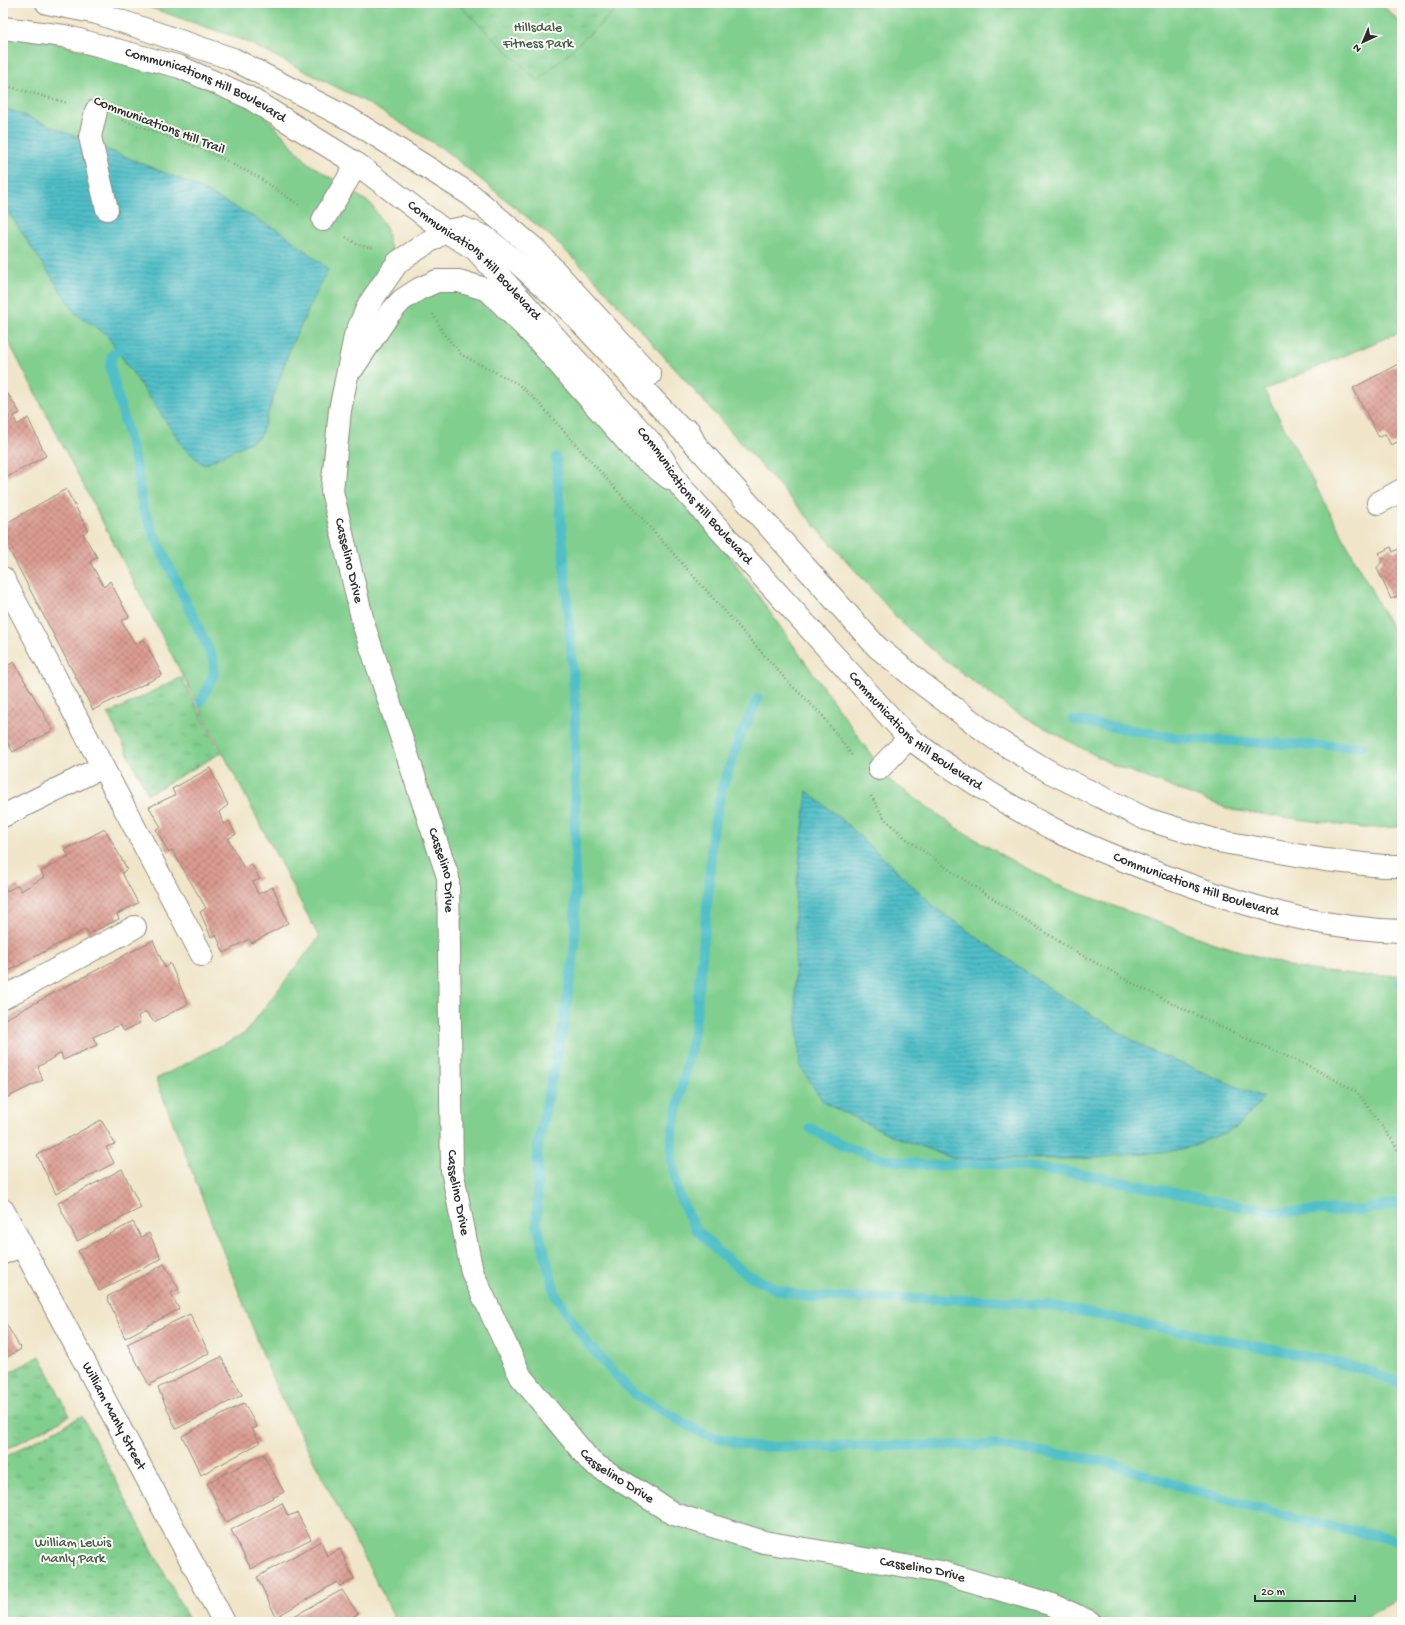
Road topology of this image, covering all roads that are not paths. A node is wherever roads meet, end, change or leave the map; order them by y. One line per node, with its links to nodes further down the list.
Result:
1 (47, 3): 9 (street, Communications Hill Boulevard)
2 (3, 28): 4 (street, Communications Hill Boulevard)
3 (96, 111): 5 (street)
4 (357, 164): 6 (street); 7 (street, Communications Hill Boulevard)
5 (107, 209)
6 (323, 220)
7 (445, 230): 8 (street, Casselino Drive); 9 (street); 10 (street, Communications Hill Boulevard)
8 (348, 375): 10 (street); 26 (street, Casselino Drive)
9 (695, 444): 18 (street, Communications Hill Boulevard)
10 (681, 487): 14 (street, Communications Hill Boulevard)
11 (1402, 490): 12 (street)
12 (1378, 503)
13 (3, 578): 15 (street)
14 (909, 738): 16 (street); 20 (street, Communications Hill Boulevard)
15 (102, 767): 17 (street); 21 (street)
16 (879, 768)
17 (3, 816)
18 (1402, 866)
19 (135, 927): 22 (street)
20 (1402, 930)
21 (202, 955)
22 (3, 998)
23 (3, 1210): 24 (street, William Manly Street)
24 (12, 1249): 25 (street, William Manly Street)
25 (224, 1622)
26 (1090, 1622)

